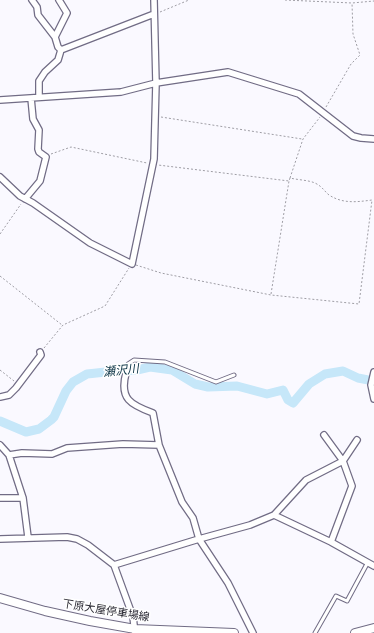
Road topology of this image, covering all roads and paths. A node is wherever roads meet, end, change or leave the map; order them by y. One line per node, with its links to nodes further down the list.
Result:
1 (32, 0): 9 (street)
2 (59, 0): 9 (street)
3 (154, 0): 8 (street)
4 (189, 0): 8 (path)
5 (285, 0): 7 (path)
6 (374, 1): 7 (path)
7 (352, 3): 15 (path)
8 (154, 14): 10 (street); 11 (street)
9 (55, 37): 10 (street)
10 (61, 50): 12 (street)
11 (156, 83): 12 (street); 15 (street); 16 (street)
12 (39, 97): 13 (street)
13 (32, 98): 14 (street); 19 (street)
14 (0, 100)
15 (323, 113): 17 (path); 18 (street)
16 (156, 116): 17 (path); 20 (street)
17 (303, 139): 22 (path)
18 (374, 139)
19 (46, 157): 20 (path); 24 (street)
20 (153, 164): 23 (path); 26 (street)
21 (0, 177): 24 (street)
22 (290, 178): 23 (path); 28 (path)
23 (289, 182): 28 (path)
24 (25, 199): 25 (path); 26 (street)
25 (0, 234)
26 (132, 264): 28 (path); 29 (path)
27 (0, 276): 29 (path)
28 (270, 295)
29 (62, 325): 30 (path)
30 (40, 352): 36 (street)
31 (0, 370): 35 (path)
32 (374, 372): 37 (street)
33 (126, 373): 34 (lane); 40 (street)
34 (234, 375)
35 (16, 382)
36 (0, 397)
37 (374, 399)
38 (324, 435): 43 (street)
39 (357, 440): 43 (street)
40 (159, 445): 42 (street); 49 (street)
41 (0, 446): 42 (street)
42 (9, 455): 45 (street)
43 (343, 461): 46 (street); 50 (street)
44 (0, 498): 45 (street)
45 (23, 498): 47 (street)
46 (274, 515): 49 (street); 50 (street)
47 (28, 537): 48 (street); 52 (street)
48 (0, 539)
49 (199, 539): 52 (street); 59 (street)
50 (331, 542): 51 (street)
51 (368, 562): 53 (street); 60 (lane)
52 (114, 565): 56 (street)
53 (374, 566)
54 (0, 598): 56 (main road, 下原大屋停車場線)
55 (374, 628): 61 (main road)
56 (135, 631): 57 (main road, 下原大屋停車場線)
57 (224, 633): 58 (main road, 下原大屋停車場線)
58 (234, 633)
59 (253, 633)
60 (315, 633)
61 (355, 633)

